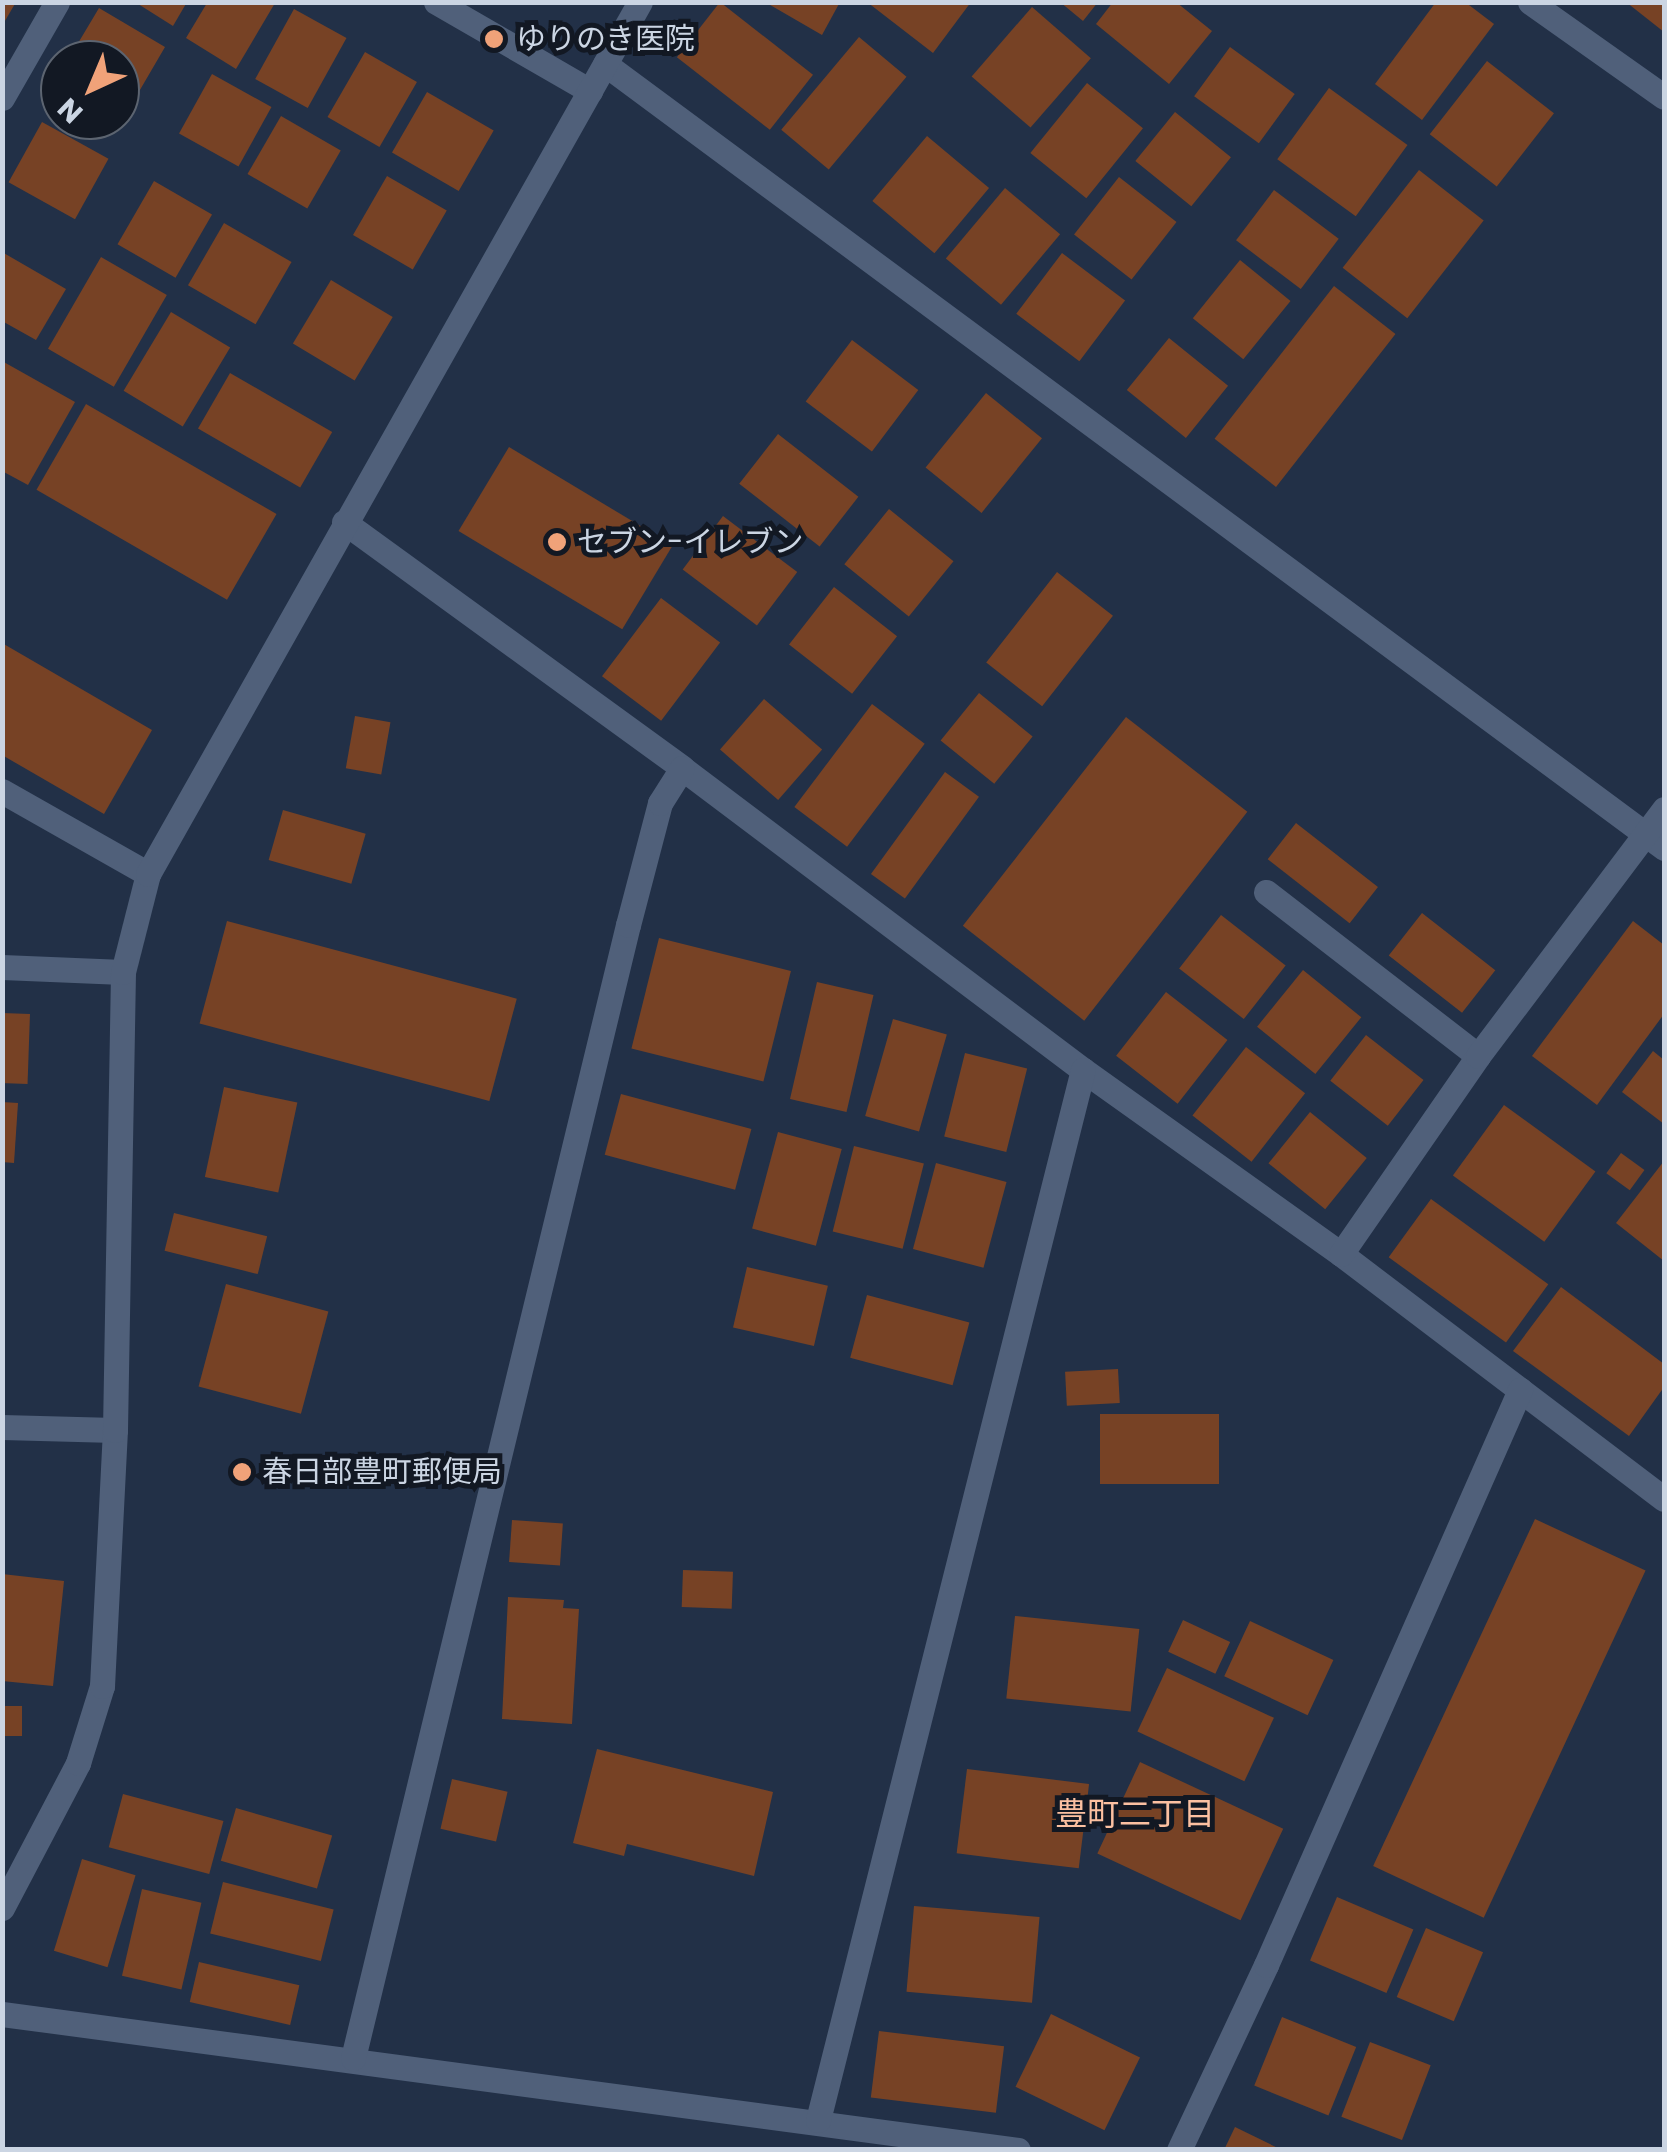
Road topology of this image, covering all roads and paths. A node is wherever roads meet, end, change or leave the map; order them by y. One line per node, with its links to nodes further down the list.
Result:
1 (57, 2): 7 (street)
2 (436, 2): 6 (street)
3 (640, 2): 5 (street)
4 (1530, 2): 8 (street)
5 (604, 64): 6 (street); 13 (street)
6 (590, 90): 9 (street)
7 (2, 98)
8 (1664, 98)
9 (344, 522): 10 (street); 14 (street)
10 (682, 768): 19 (street); 27 (street)
11 (2, 791): 14 (street)
12 (1664, 809): 13 (street)
13 (1655, 841): 18 (street)
14 (148, 874): 17 (street)
15 (1266, 892): 18 (street)
16 (2, 967): 17 (street)
17 (123, 972): 23 (street)
18 (1478, 1056): 20 (street)
19 (1083, 1070): 20 (street); 28 (street)
20 (1341, 1254): 21 (street)
21 (1520, 1390): 24 (street); 30 (street)
22 (2, 1427): 23 (street)
23 (114, 1430): 25 (street)
24 (1664, 1499)
25 (2, 1908)
26 (2, 2014): 27 (street)
27 (353, 2058): 28 (street)
28 (818, 2120): 29 (street)
29 (1018, 2150)
30 (1178, 2150)

